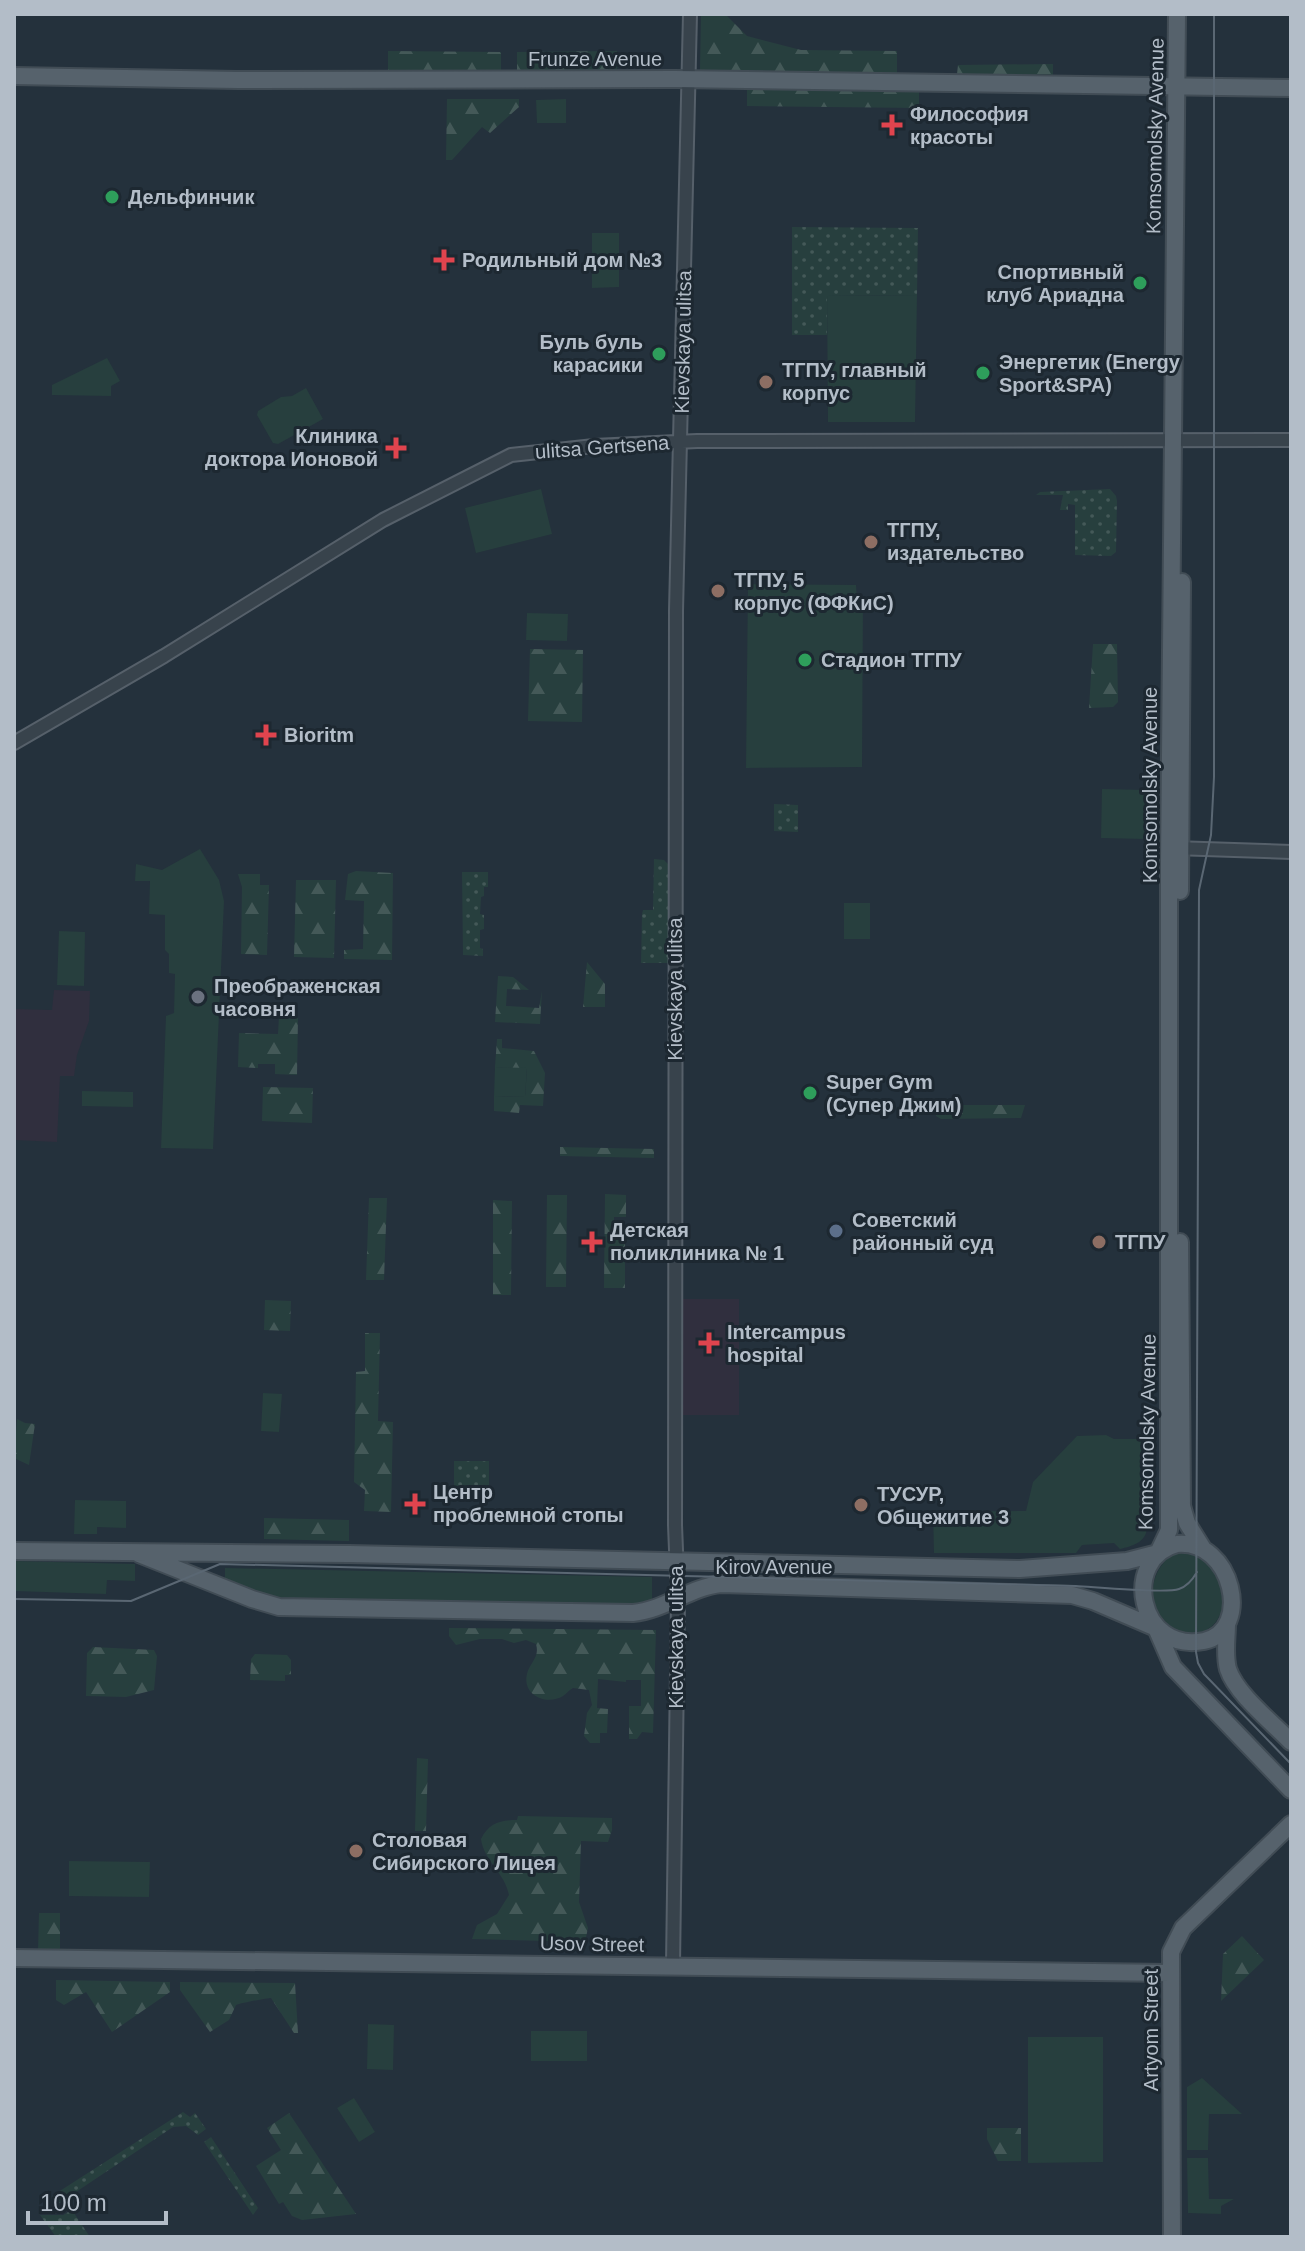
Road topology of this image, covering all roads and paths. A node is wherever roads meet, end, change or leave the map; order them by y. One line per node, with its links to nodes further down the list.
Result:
1 (690, 14): 5 (street, Kievskaya ulitsa)
2 (1177, 14): 6 (main road, Komsomolsky Avenue)
3 (1187, 14): 6 (main road, Komsomolsky Avenue)
4 (14, 76): 5 (main road, Frunze Avenue)
5 (689, 79): 6 (main road, Frunze Avenue); 10 (street, Kievskaya ulitsa)
6 (1180, 88): 7 (main road, Frunze Avenue); 8 (main road, Komsomolsky Avenue)
7 (1291, 88)
8 (1178, 440): 9 (street, ulitsa Gertsena); 10 (street, ulitsa Gertsena); 12 (main road, Komsomolsky Avenue)
9 (1291, 440)
10 (681, 442): 11 (street, ulitsa Gertsena); 19 (street, Kievskaya ulitsa)
11 (14, 743)
12 (1175, 848): 13 (street); 14 (main road, Komsomolsky Avenue); 17 (main road, Komsomolsky Avenue)
13 (1291, 852)
14 (1200, 1546): 17 (main road); 22 (main road)
15 (14, 1551): 18 (main road, Kirov Avenue)
16 (221, 1552): 18 (main road, Kirov Avenue); 19 (main road, Kirov Avenue); 20 (main road)
17 (1158, 1553): 19 (main road, Kirov Avenue); 23 (main road)
18 (139, 1554): 20 (main road, Kirov Avenue)
19 (677, 1562): 21 (street, Kievskaya ulitsa)
20 (205, 1580): 21 (main road, Kirov Avenue)
21 (678, 1600): 23 (main road, Kirov Avenue); 28 (street, Kievskaya ulitsa)
22 (1227, 1622): 23 (main road); 24 (main road)
23 (1156, 1628): 25 (main road)
24 (1291, 1742)
25 (1291, 1790)
26 (1291, 1824): 29 (main road, Artyom Street)
27 (14, 1958): 28 (main road, Usov Street)
28 (673, 1965): 29 (main road, Usov Street)
29 (1170, 1973): 30 (main road, Artyom Street)
30 (1172, 2237)

